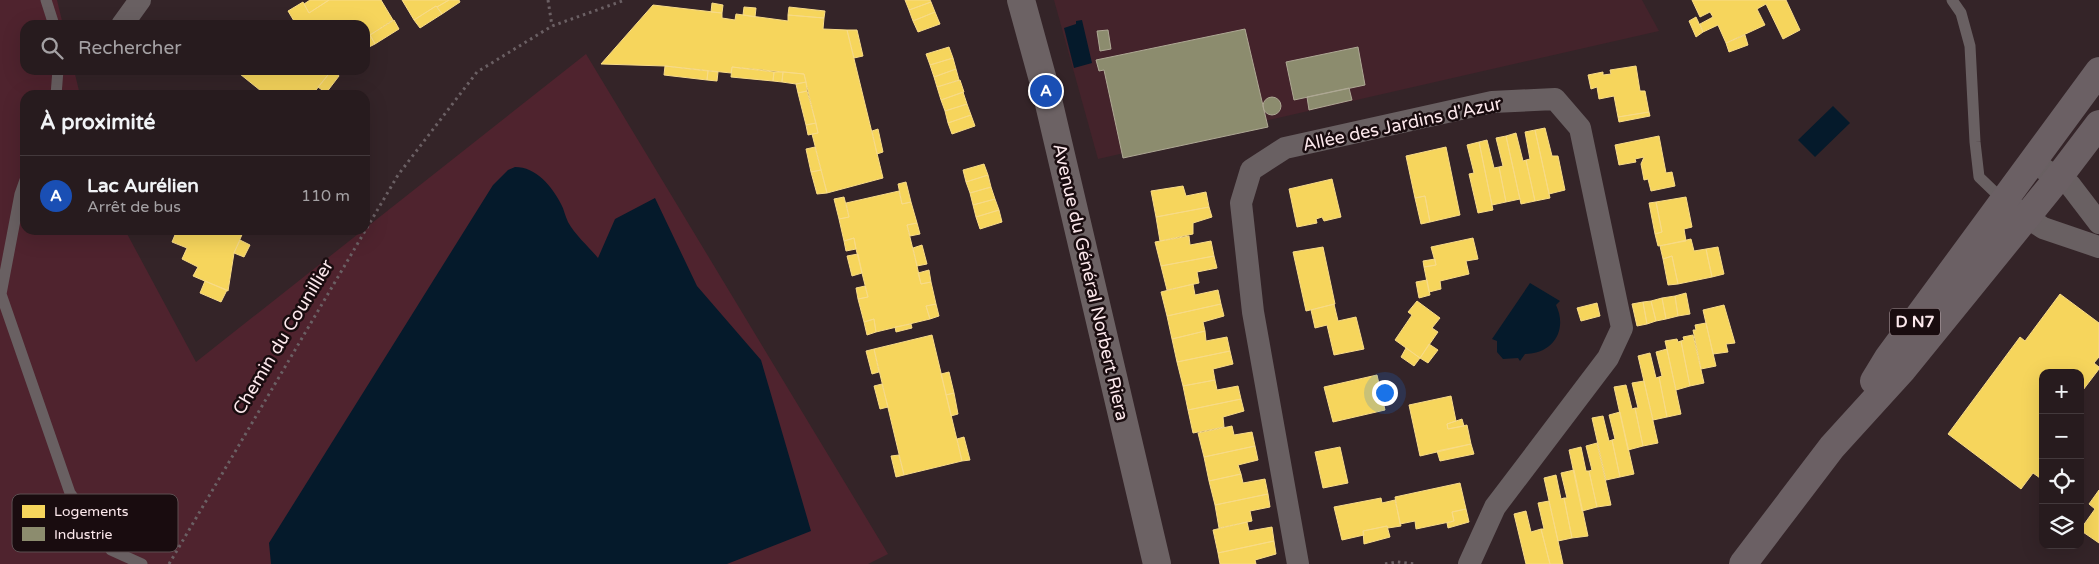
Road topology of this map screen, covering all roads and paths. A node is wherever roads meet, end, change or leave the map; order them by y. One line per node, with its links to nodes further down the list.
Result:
1 (46, 0): 7 (lane)
2 (140, 0): 8 (street)
3 (548, 0): 9 (path)
4 (624, 0): 9 (path, Chemin du Counillier)
5 (1021, 0): 30 (main road, Avenue du Général Norbert Riera)
6 (1952, 0): 17 (lane)
7 (52, 20)
8 (126, 20)
9 (552, 26): 19 (path, Chemin du Counillier)
10 (2099, 71): 14 (main road, D N7)
11 (58, 75): 12 (lane)
12 (56, 90)
13 (2099, 124): 15 (main road)
14 (2032, 162): 15 (street); 17 (main road, D N7)
15 (2058, 178): 18 (main road); 20 (street)
16 (20, 194): 24 (lane)
17 (2005, 201): 18 (street); 23 (main road, D N7)
18 (2026, 217): 22 (street); 23 (main road)
19 (370, 223)
20 (2099, 223)
21 (363, 235): 25 (path, Chemin du Counillier)
22 (2099, 247)
23 (1832, 447): 35 (main road, D N7)
24 (70, 494)
25 (178, 549)
26 (115, 552): 28 (lane)
27 (176, 552): 29 (path, Chemin du Counillier)
28 (142, 564)
29 (169, 564)
30 (1158, 564)
31 (1298, 564): 34 (street, Allée des Jardins d'Azur)
32 (1385, 564): 33 (path)
33 (1416, 564)
34 (1469, 564)
35 (1743, 564)

